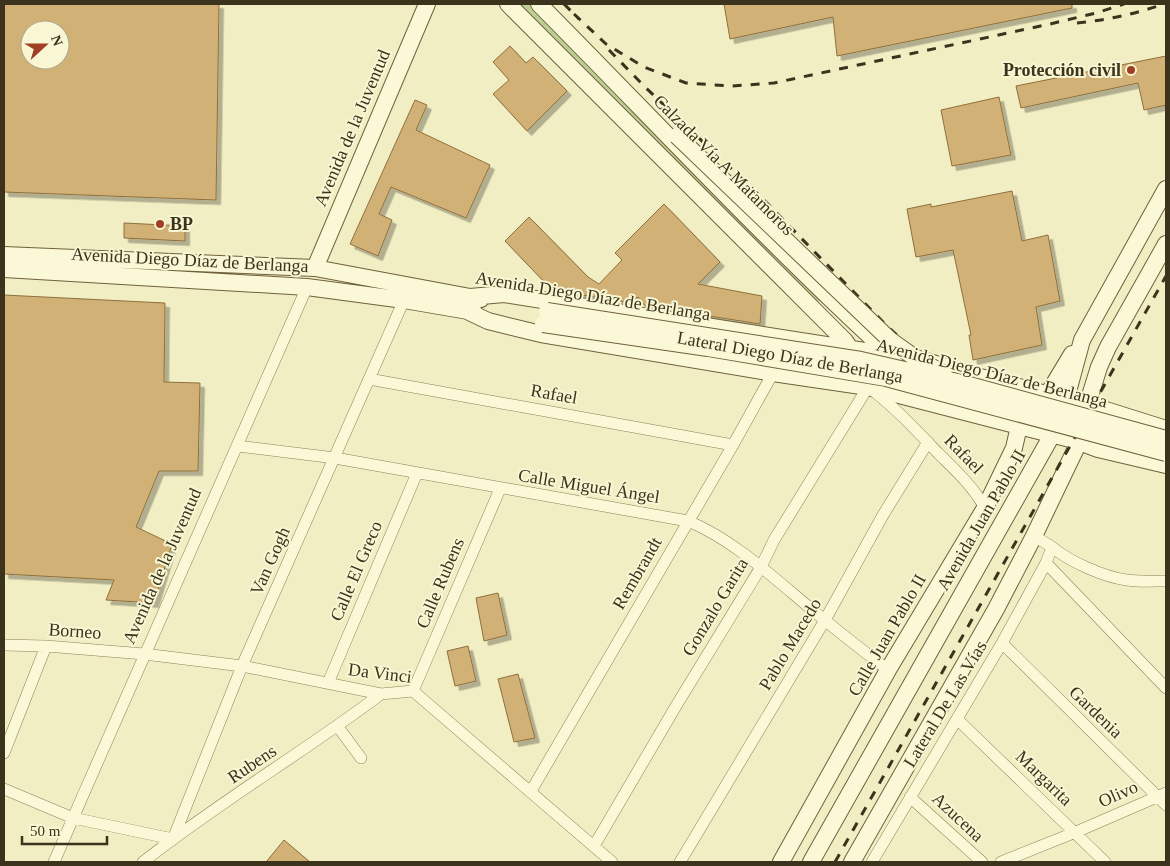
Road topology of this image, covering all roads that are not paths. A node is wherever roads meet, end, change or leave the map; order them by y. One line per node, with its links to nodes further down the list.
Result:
1 (427, 4): 8 (main road, Avenida de la Juventud)
2 (508, 4): 16 (main road)
3 (539, 4): 4 (main road, Calzada Vía A Matamoros)
4 (621, 87): 17 (main road, Calzada Vía A Matamoros); 24 (main road, bridge)
5 (1166, 189): 14 (main road, Avenida Juan Pablo II)
6 (1166, 244): 20 (main road)
7 (4, 255): 8 (main road, Avenida Diego Díaz de Berlanga)
8 (315, 268): 12 (main road, Avenida Diego Díaz de Berlanga)
9 (4, 269): 10 (main road, Avenida Diego Díaz de Berlanga)
10 (307, 287): 11 (main road, Avenida Diego Díaz de Berlanga); 37 (street, Avenida de la Juventud)
11 (404, 300): 12 (main road, Avenida Diego Díaz de Berlanga); 22 (street, Van Gogh)
12 (467, 304): 13 (main road, Avenida Diego Díaz de Berlanga); 15 (main road, Lateral Diego Díaz de Berlanga); 19 (main road, Lateral Diego Díaz de Berlanga)
13 (545, 318): 24 (main road, Avenida Diego Díaz de Berlanga, bridge); 39 (main road, Avenida Diego Díaz de Berlanga, bridge)
14 (1082, 340): 25 (main road); 26 (main road, Avenida Juan Pablo II)
15 (818, 343): 16 (main road, Lateral Diego Díaz de Berlanga); 21 (main road)
16 (850, 349): 17 (main road, Lateral Diego Díaz de Berlanga); 23 (main road)
17 (879, 353): 18 (main road, Lateral Diego Díaz de Berlanga); 23 (main road)
18 (922, 360): 25 (main road, Lateral Diego Díaz de Berlanga); 27 (main road)
19 (773, 373): 21 (main road, Lateral Diego Díaz de Berlanga); 36 (street, Rembrandt)
20 (1095, 377): 28 (main road); 29 (main road)
21 (816, 378): 23 (main road, Lateral Diego Díaz de Berlanga)
22 (369, 379): 36 (street, Rafael); 40 (street, Van Gogh)
23 (867, 380): 27 (main road, Lateral Diego Díaz de Berlanga); 35 (street, Rafael); 50 (street, Gonzalo Garita)
24 (962, 383): 34 (main road, Avenida Diego Díaz de Berlanga, bridge)
25 (1048, 394): 26 (main road, Lateral Diego Díaz de Berlanga)
26 (1066, 398): 28 (main road, Lateral Diego Díaz de Berlanga); 32 (main road, Avenida Juan Pablo II)
27 (918, 400): 30 (main road, Lateral Diego Díaz de Berlanga)
28 (1088, 405): 29 (main road, Lateral Diego Díaz de Berlanga); 33 (main road)
29 (1123, 415): 31 (main road, Lateral Diego Díaz de Berlanga); 33 (main road)
30 (1019, 426): 32 (main road, Lateral Diego Díaz de Berlanga); 45 (main road, Calle Juan Pablo II)
31 (1166, 429)
32 (1052, 435): 33 (main road); 52 (main road, Avenida Juan Pablo II)
33 (1080, 435): 38 (main road); 41 (main road)
34 (1166, 439)
35 (928, 442): 45 (street, Rafael); 53 (street, Pablo Macedo)
36 (733, 444): 46 (street, Rembrandt)
37 (238, 446): 40 (street, Calle Miguel Ángel); 57 (street, Avenida de la Juventud)
38 (1098, 449): 41 (main road); 42 (main road)
39 (1166, 453)
40 (335, 458): 43 (street, Calle Miguel Ángel); 58 (street, Van Gogh)
41 (1073, 458): 47 (main road)
42 (1166, 465)
43 (417, 474): 44 (street, Calle Miguel Ángel); 60 (street, Calle El Greco)
44 (500, 488): 46 (street, Calle Miguel Ángel); 62 (street, Calle Rubens)
45 (985, 508): 52 (main road); 59 (main road, Calle Juan Pablo II)
46 (688, 521): 50 (street, Calle Miguel Ángel); 69 (street, Rembrandt)
47 (1034, 536): 48 (street); 83 (main road)
48 (1052, 547): 49 (street, Lateral De Las Vías); 51 (street)
49 (1046, 563): 54 (street, Lateral De Las Vías); 61 (street)
50 (761, 567): 53 (street, Calle Miguel Ángel); 76 (street, Gonzalo Garita)
51 (1166, 581)
52 (960, 596): 82 (main road, Avenida Juan Pablo II)
53 (825, 620): 59 (street, Calle Miguel Ángel); 80 (street, Pablo Macedo)
54 (1002, 643): 64 (street, Lateral De Las Vías); 70 (street, Gardenia)
55 (4, 645): 56 (street, Borneo)
56 (46, 646): 57 (street, Borneo); 66 (street)
57 (144, 654): 58 (street, Da Vinci); 73 (street, Avenida de la Juventud)
58 (242, 666): 60 (street, Da Vinci); 75 (street, Van Gogh)
59 (888, 670): 81 (main road, Calle Juan Pablo II)
60 (328, 683): 63 (street, Da Vinci)
61 (1166, 688)
62 (414, 691): 63 (street, Da Vinci); 69 (street, Da Vinci)
63 (381, 694): 65 (street, Rubens)
64 (957, 719): 71 (street, Lateral De Las Vías); 74 (street, Margarita)
65 (338, 726): 67 (street); 75 (street, Rubens)
66 (4, 753)
67 (360, 758)
68 (4, 789): 73 (street)
69 (531, 791): 76 (street, Da Vinci)
70 (1162, 795): 72 (street, Gardenia); 74 (street, Olivo)
71 (910, 797): 84 (street, Lateral De Las Vías); 85 (street, Azucena)
72 (1166, 805)
73 (73, 818): 75 (street); 77 (street, Avenida de la Juventud)
74 (1076, 832): 86 (street, Olivo); 87 (street, Margarita)
75 (173, 839): 78 (street, Rubens)
76 (594, 846): 79 (street, Da Vinci)
77 (54, 862)
78 (143, 862)
79 (612, 862)
80 (680, 862)
81 (781, 862)
82 (811, 862)
83 (853, 862)
84 (872, 862)
85 (982, 862)
86 (1001, 862)
87 (1105, 862)

